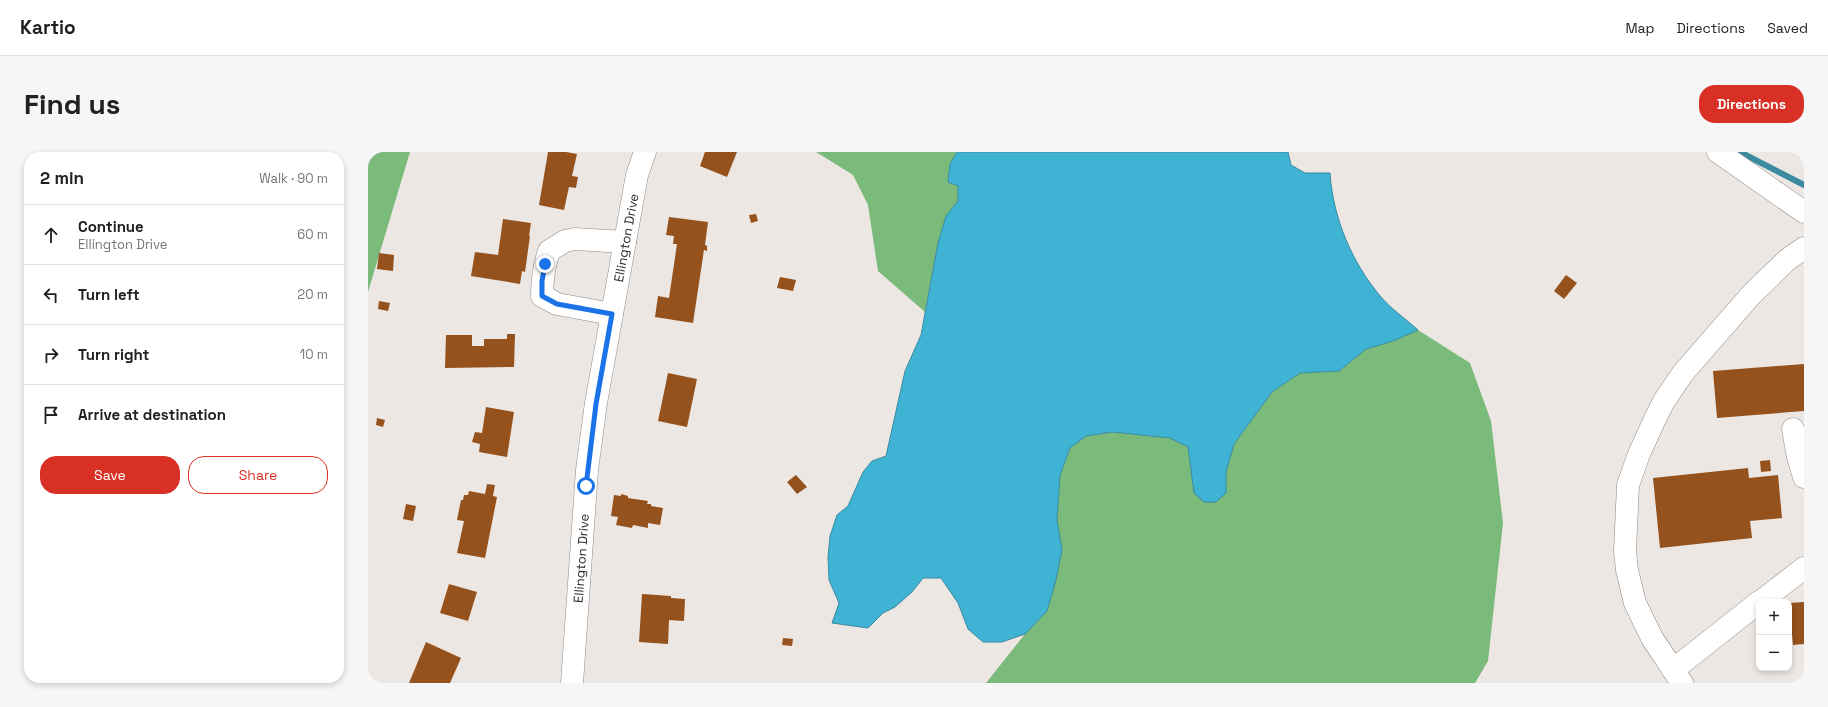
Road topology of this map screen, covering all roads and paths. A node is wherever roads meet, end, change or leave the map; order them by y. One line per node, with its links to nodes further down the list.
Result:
1 (645, 152): 4 (street, Ellington Drive)
2 (1718, 152): 3 (street)
3 (1804, 212)
4 (625, 242): 6 (street, Ellington Drive); 6 (street)
5 (1804, 248): 12 (street)
6 (612, 314): 13 (street, Ellington Drive)
7 (1793, 429): 8 (street)
8 (1804, 477)
9 (1804, 568): 10 (street)
10 (1763, 599)
11 (1756, 605): 12 (street)
12 (1677, 676)
13 (572, 683)

